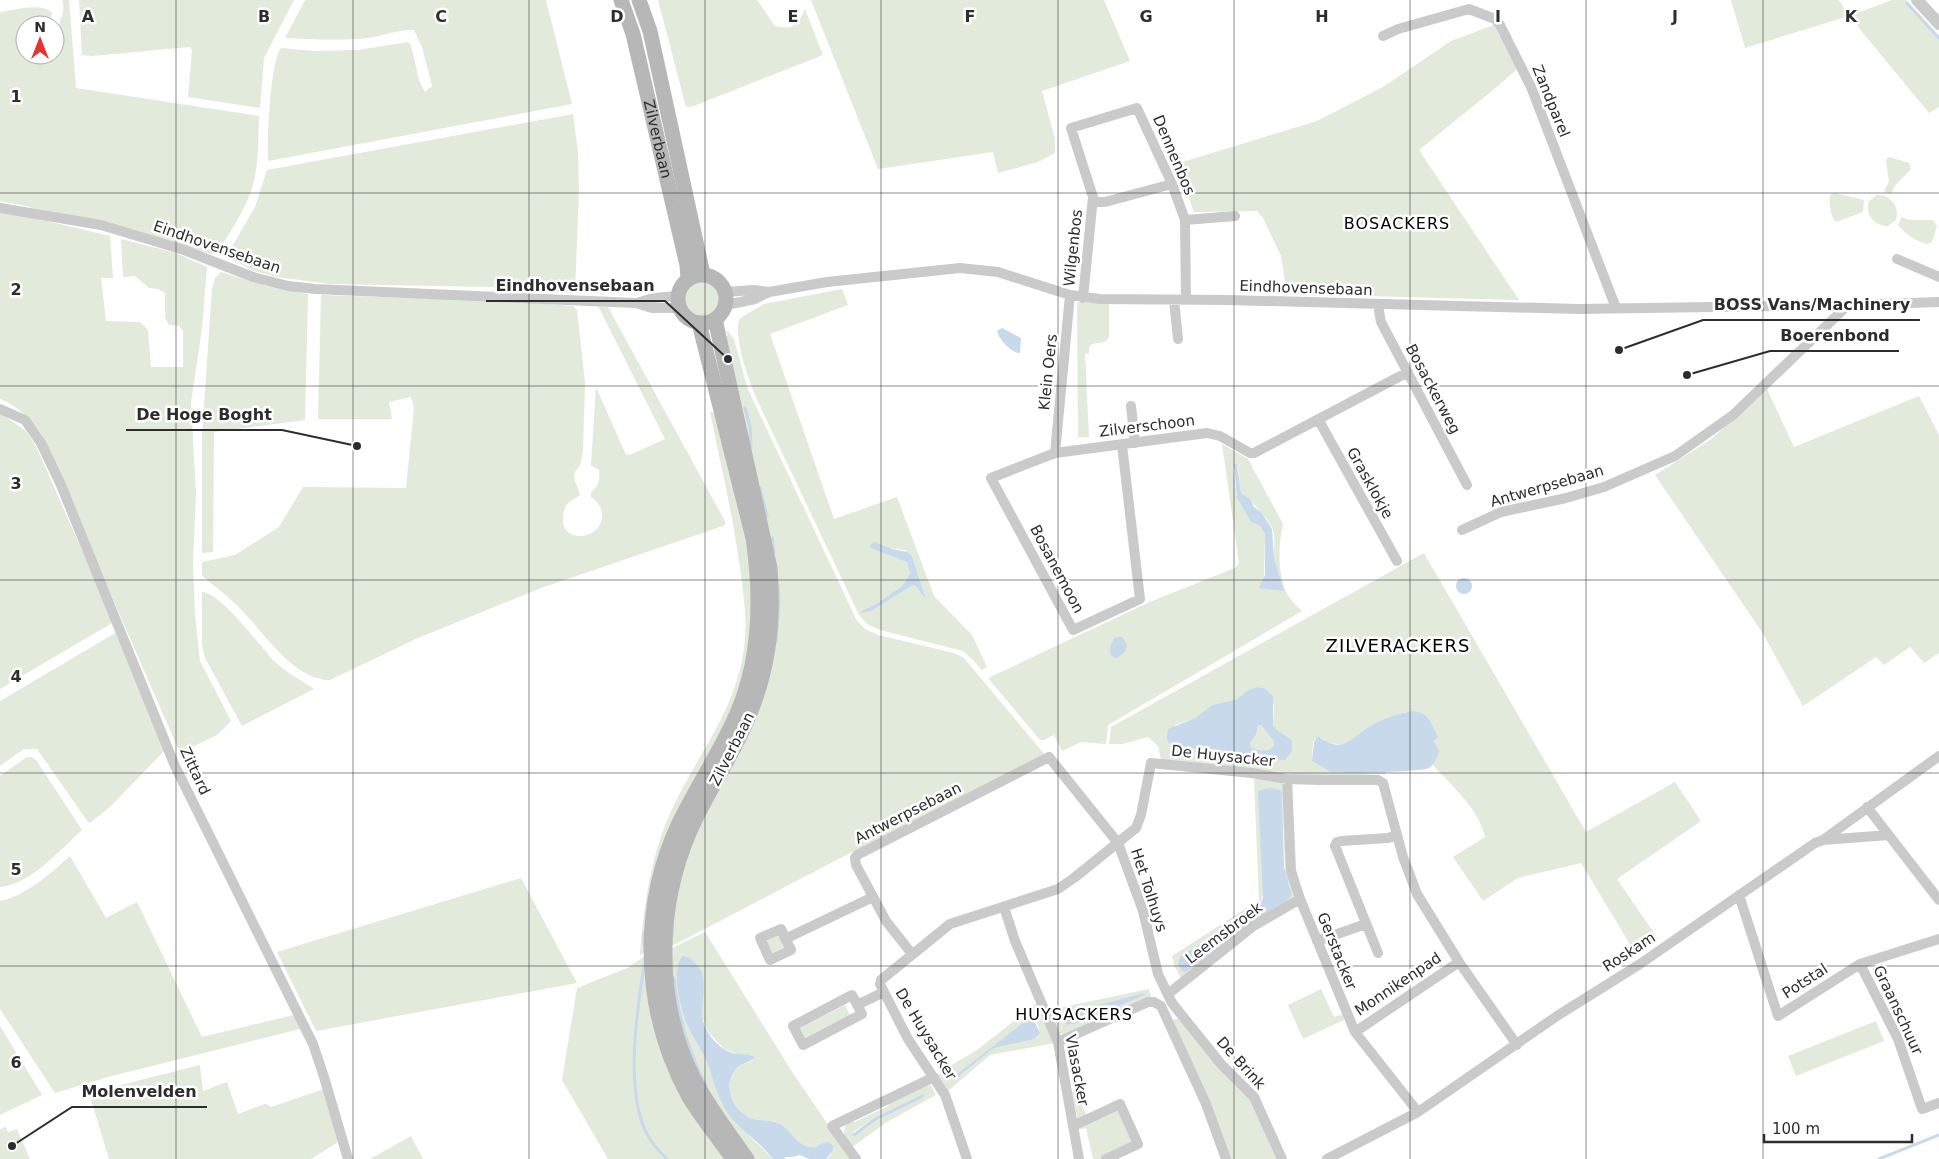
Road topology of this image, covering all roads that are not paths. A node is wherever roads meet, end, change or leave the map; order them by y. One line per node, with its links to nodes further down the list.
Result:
1 (621, 0): 14 (main road, Zilverbaan)
2 (639, 0): 12 (main road, Zilverbaan)
3 (1917, 0): 4 (street)
4 (1939, 24)
5 (1382, 36): 24 (street, Zandparel)
6 (1172, 184): 7 (street); 7 (street, Dennenbos); 10 (street, Dennenbos)
7 (1093, 202): 16 (street, Wilgenbos)
8 (0, 208): 20 (street, Eindhovensebaan)
9 (1235, 216): 10 (street)
10 (1184, 220): 19 (street, Dennenbos)
11 (1897, 259): 13 (street)
12 (704, 274): 14 (main road); 17 (main road)
13 (1939, 277)
14 (688, 279): 20 (main road)
15 (1070, 295): 16 (street, Eindhovensebaan); 17 (street, Eindhovensebaan); 34 (street, Klein Oers)
16 (1083, 298): 18 (street, Eindhovensebaan)
17 (726, 299): 25 (main road)
18 (1174, 300): 19 (street, Eindhovensebaan); 27 (street)
19 (1186, 300): 22 (street, Eindhovensebaan)
20 (678, 302): 26 (main road)
21 (1939, 302): 23 (street)
22 (1378, 304): 24 (street, Eindhovensebaan); 28 (street, Bosackerweg)
23 (1848, 305): 24 (street, Eindhovensebaan); 37 (street, Antwerpsebaan)
24 (1616, 308)
25 (715, 319): 26 (main road); 72 (main road, Zilverbaan)
26 (699, 323): 71 (main road, Zilverbaan)
27 (1178, 339)
28 (1408, 372): 31 (street, Zilverschoon); 36 (street, Bosackerweg)
29 (1130, 406): 32 (street)
30 (0, 409): 70 (street, Zittard)
31 (1318, 419): 32 (street, Zilverschoon); 38 (street, Grasklokje)
32 (1135, 443): 33 (street, Zilverschoon)
33 (1122, 445): 34 (street, Zilverschoon); 35 (street, Bosanemoon)
34 (1055, 453): 35 (street, Zilverschoon)
35 (991, 478)
36 (1467, 485)
37 (1462, 530)
38 (1397, 561)
39 (1939, 756): 42 (street, Roskam)
40 (1049, 757): 46 (street, Het Tolhuys); 48 (street, Antwerpsebaan)
41 (1287, 778): 44 (street, De Huysacker); 46 (street, De Huysacker); 49 (street, Gerstacker)
42 (1868, 807): 43 (street); 45 (street, Roskam)
43 (1889, 835): 45 (street); 50 (street)
44 (1397, 836): 52 (street); 58 (street, De Huysacker)
45 (1823, 840): 47 (street, Roskam)
46 (1118, 843): 51 (street, De Huysacker); 61 (street, Het Tolhuys)
47 (1739, 895): 59 (street, Potstal); 65 (street, Roskam)
48 (873, 897): 53 (street); 57 (street, Antwerpsebaan)
49 (1300, 899): 55 (street, Gerstacker); 61 (street, Leemsbroek)
50 (1939, 900)
51 (1004, 907): 57 (street, De Huysacker); 64 (street, Vlasacker)
52 (1366, 924): 55 (street); 56 (street)
53 (785, 938)
54 (1939, 939): 59 (street, Potstal)
55 (1317, 941): 63 (street, Gerstacker)
56 (1378, 953)
57 (912, 954): 60 (street, De Huysacker)
58 (1459, 962): 63 (street, Monnikenpad); 65 (street, De Huysacker)
59 (1860, 964): 67 (street, Graanschuur)
60 (884, 992): 62 (street); 66 (street, De Huysacker)
61 (1168, 994): 78 (street, De Brink)
62 (857, 1006): 62 (street)
63 (1355, 1032): 68 (street, Gerstacker)
64 (1058, 1042): 69 (street, Vlasacker); 77 (street)
65 (1517, 1045): 68 (street, Roskam)
66 (934, 1077): 73 (street); 74 (street, De Huysacker)
67 (1939, 1103)
68 (1418, 1112): 79 (street, Roskam)
69 (1072, 1126): 75 (street, Vlasacker); 76 (street)
70 (348, 1159)
71 (733, 1159)
72 (747, 1159)
73 (856, 1159)
74 (967, 1159)
75 (1079, 1159)
76 (1106, 1159)
77 (1226, 1159)
78 (1282, 1159)
79 (1327, 1159)

